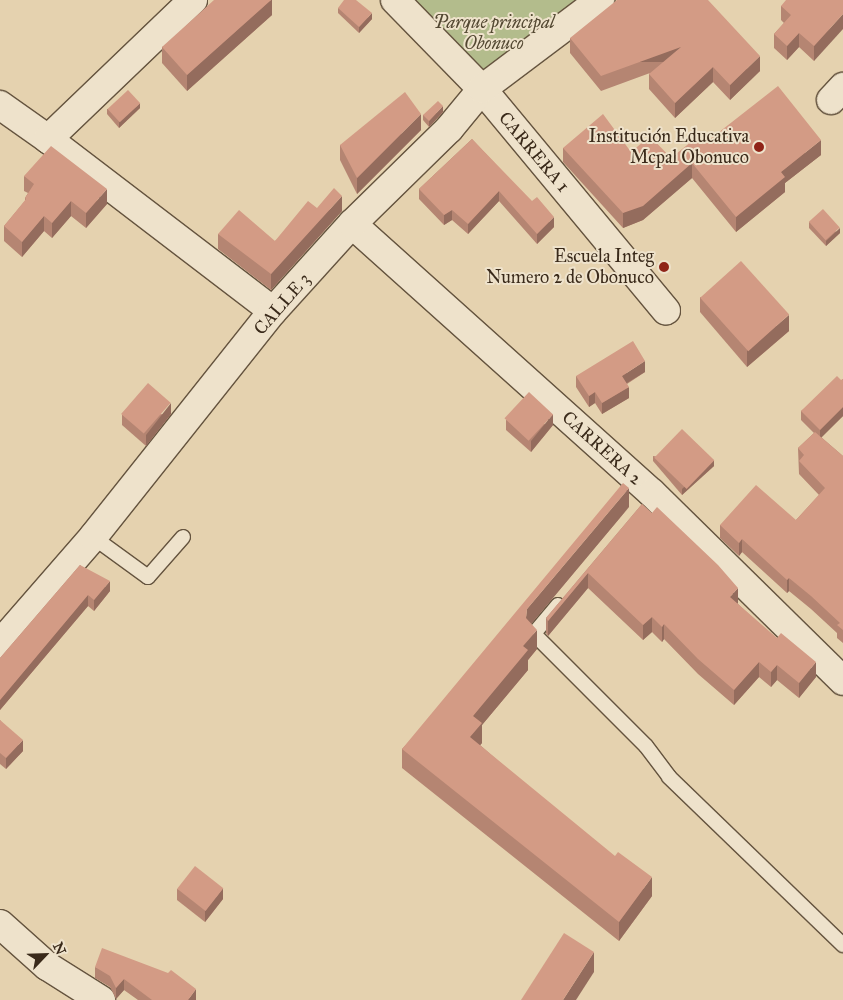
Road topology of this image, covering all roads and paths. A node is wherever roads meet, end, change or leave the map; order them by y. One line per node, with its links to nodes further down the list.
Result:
1 (193, 0): 6 (street)
2 (395, 0): 4 (street, CARRERA 1)
3 (600, 0): 4 (street, CALLE 3)
4 (482, 89): 7 (street, CALLE 3); 8 (street, CARRERA 1)
5 (0, 105): 6 (street)
6 (48, 139): 9 (street)
7 (352, 224): 9 (street, CALLE 3); 14 (street, CARRERA 2)
8 (666, 311)
9 (273, 312): 10 (street, CALLE 3)
10 (93, 537): 11 (lane); 13 (street, CALLE 3)
11 (183, 537)
12 (565, 597): 16 (lane)
13 (0, 644)
14 (843, 681)
15 (0, 924): 17 (street)
16 (843, 945)
17 (101, 1000)

